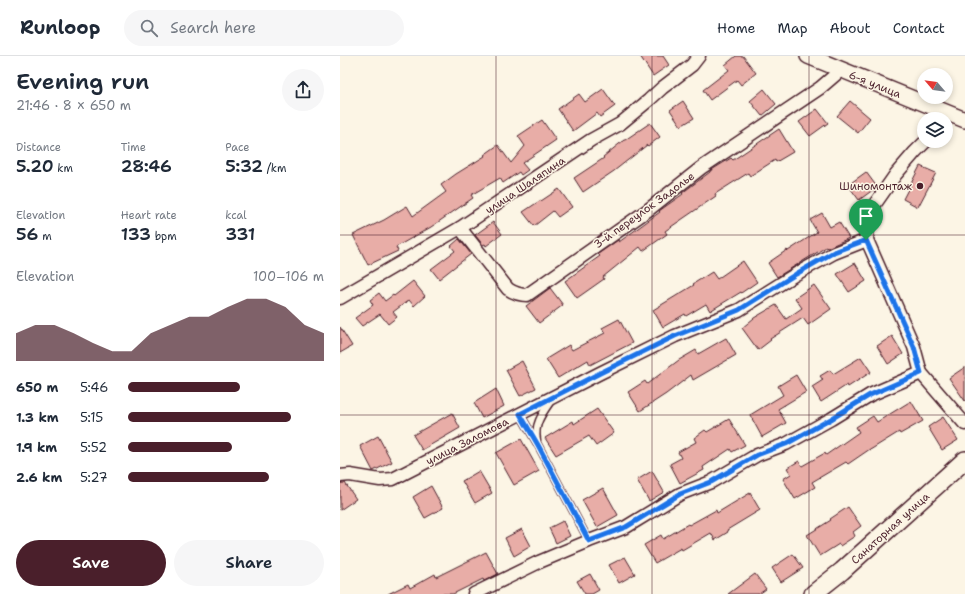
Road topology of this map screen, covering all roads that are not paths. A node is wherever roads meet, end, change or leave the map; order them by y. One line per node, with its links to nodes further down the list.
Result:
1 (698, 56): 8 (street, улица Шаляпина)
2 (808, 56): 3 (street, 6-я улица)
3 (841, 70): 4 (street, 6-я улица); 8 (street, 3-й переулок Задолье)
4 (936, 112)
5 (953, 118): 6 (street, 6-я улица)
6 (965, 120)
7 (919, 148): 9 (street)
8 (460, 228): 10 (street, улица Шаляпина)
9 (866, 240): 11 (street); 12 (street, улица Заломова)
10 (340, 298)
11 (921, 373): 14 (street); 18 (street)
12 (554, 397): 13 (street, улица Заломова); 15 (lane)
13 (520, 414): 15 (lane); 17 (street, улица Заломова)
14 (965, 424)
15 (538, 445): 18 (lane)
16 (965, 460): 20 (main road, Санаторная улица)
17 (340, 476)
18 (589, 541): 19 (street)
19 (474, 594)
20 (813, 594)

